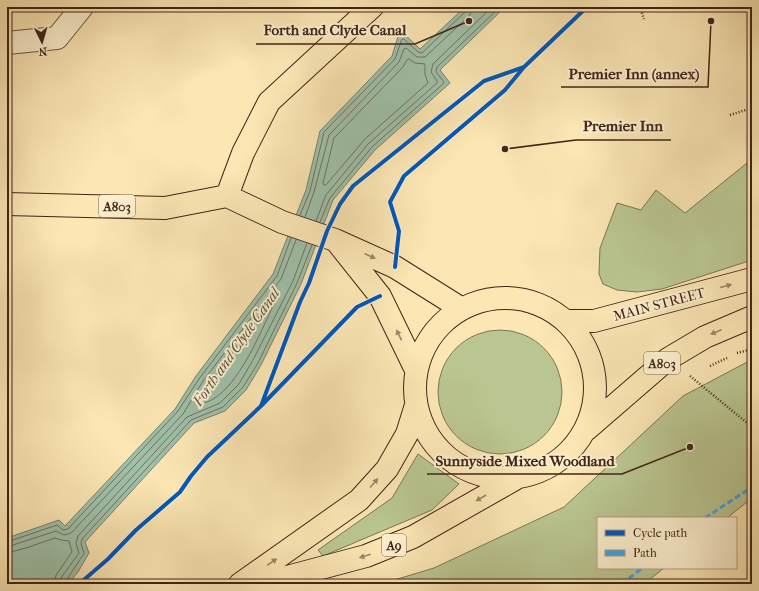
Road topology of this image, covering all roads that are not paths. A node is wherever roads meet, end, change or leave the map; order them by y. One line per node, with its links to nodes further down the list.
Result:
1 (82, 7): 3 (street)
2 (372, 7): 4 (main road)
3 (7, 44)
4 (227, 196): 5 (main road, A803); 6 (main road)
5 (7, 204)
6 (335, 240): 8 (main road, one-way to 8); 11 (main road, one-way to 6)
7 (752, 280): 10 (main road, MAIN STREET, one-way to 7)
8 (462, 309): 10 (main road); 11 (main road)
9 (752, 318): 13 (main road, A803, one-way to 13)
10 (566, 321): 13 (main road)
11 (416, 370): 12 (main road)
12 (416, 405): 14 (main road); 15 (main road, one-way to 12)
13 (586, 430): 14 (main road)
14 (515, 479): 16 (main road, A9, one-way to 16)
15 (240, 584)
16 (261, 584)

